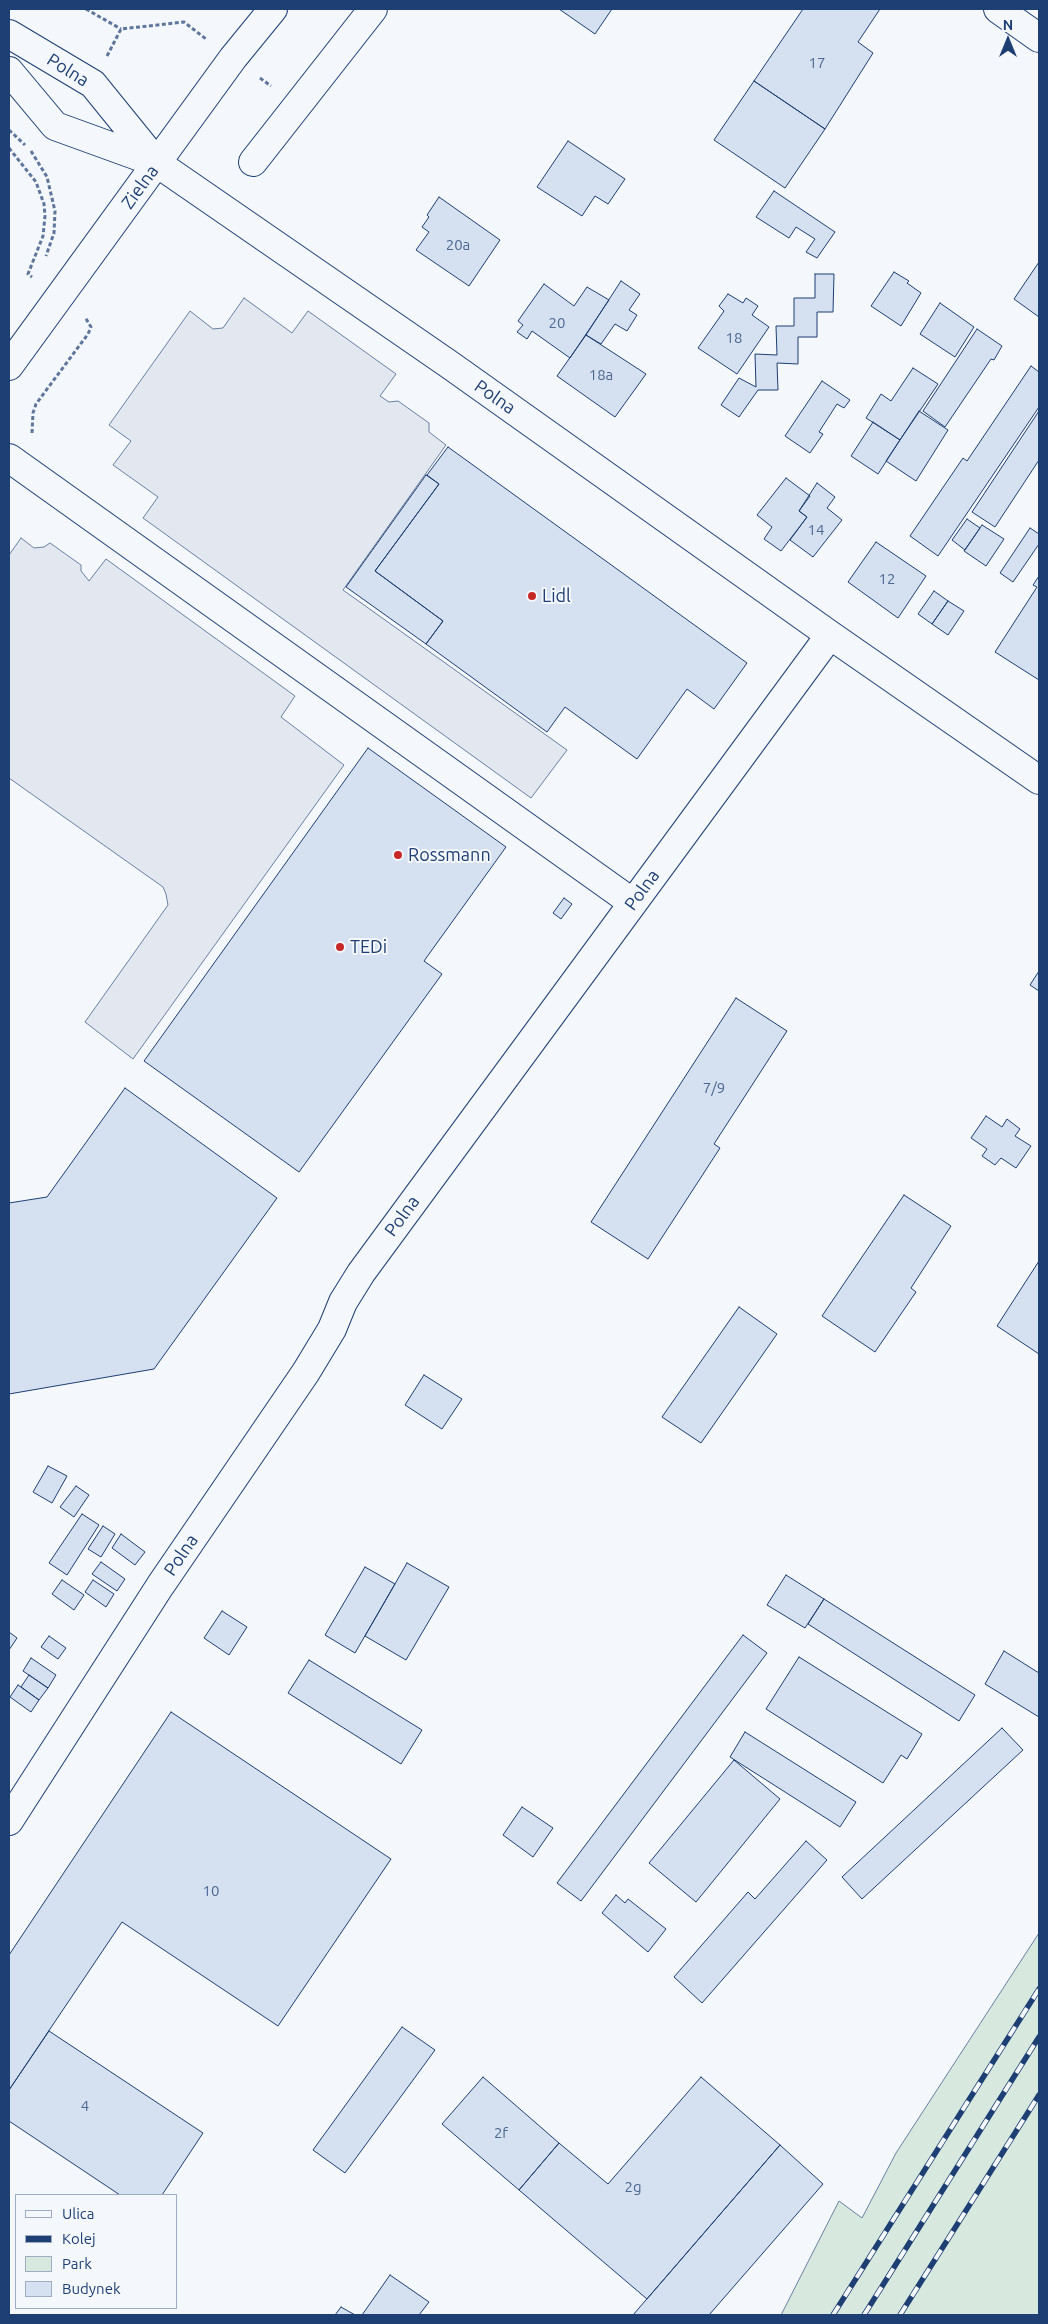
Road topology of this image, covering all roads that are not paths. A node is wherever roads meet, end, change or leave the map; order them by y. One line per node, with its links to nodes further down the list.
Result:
1 (273, 9): 8 (street, Zielna)
2 (373, 9): 7 (street)
3 (998, 9): 5 (street)
4 (9, 34): 8 (street, Polna)
5 (1039, 38)
6 (9, 71): 8 (street, Polna)
7 (253, 162)
8 (157, 163): 9 (street, Zielna); 11 (street, Polna)
9 (9, 366)
10 (9, 458): 13 (street)
11 (830, 635): 12 (street, Polna); 13 (street, Polna)
12 (1039, 780)
13 (633, 903): 14 (street, Polna)
14 (9, 1821)

